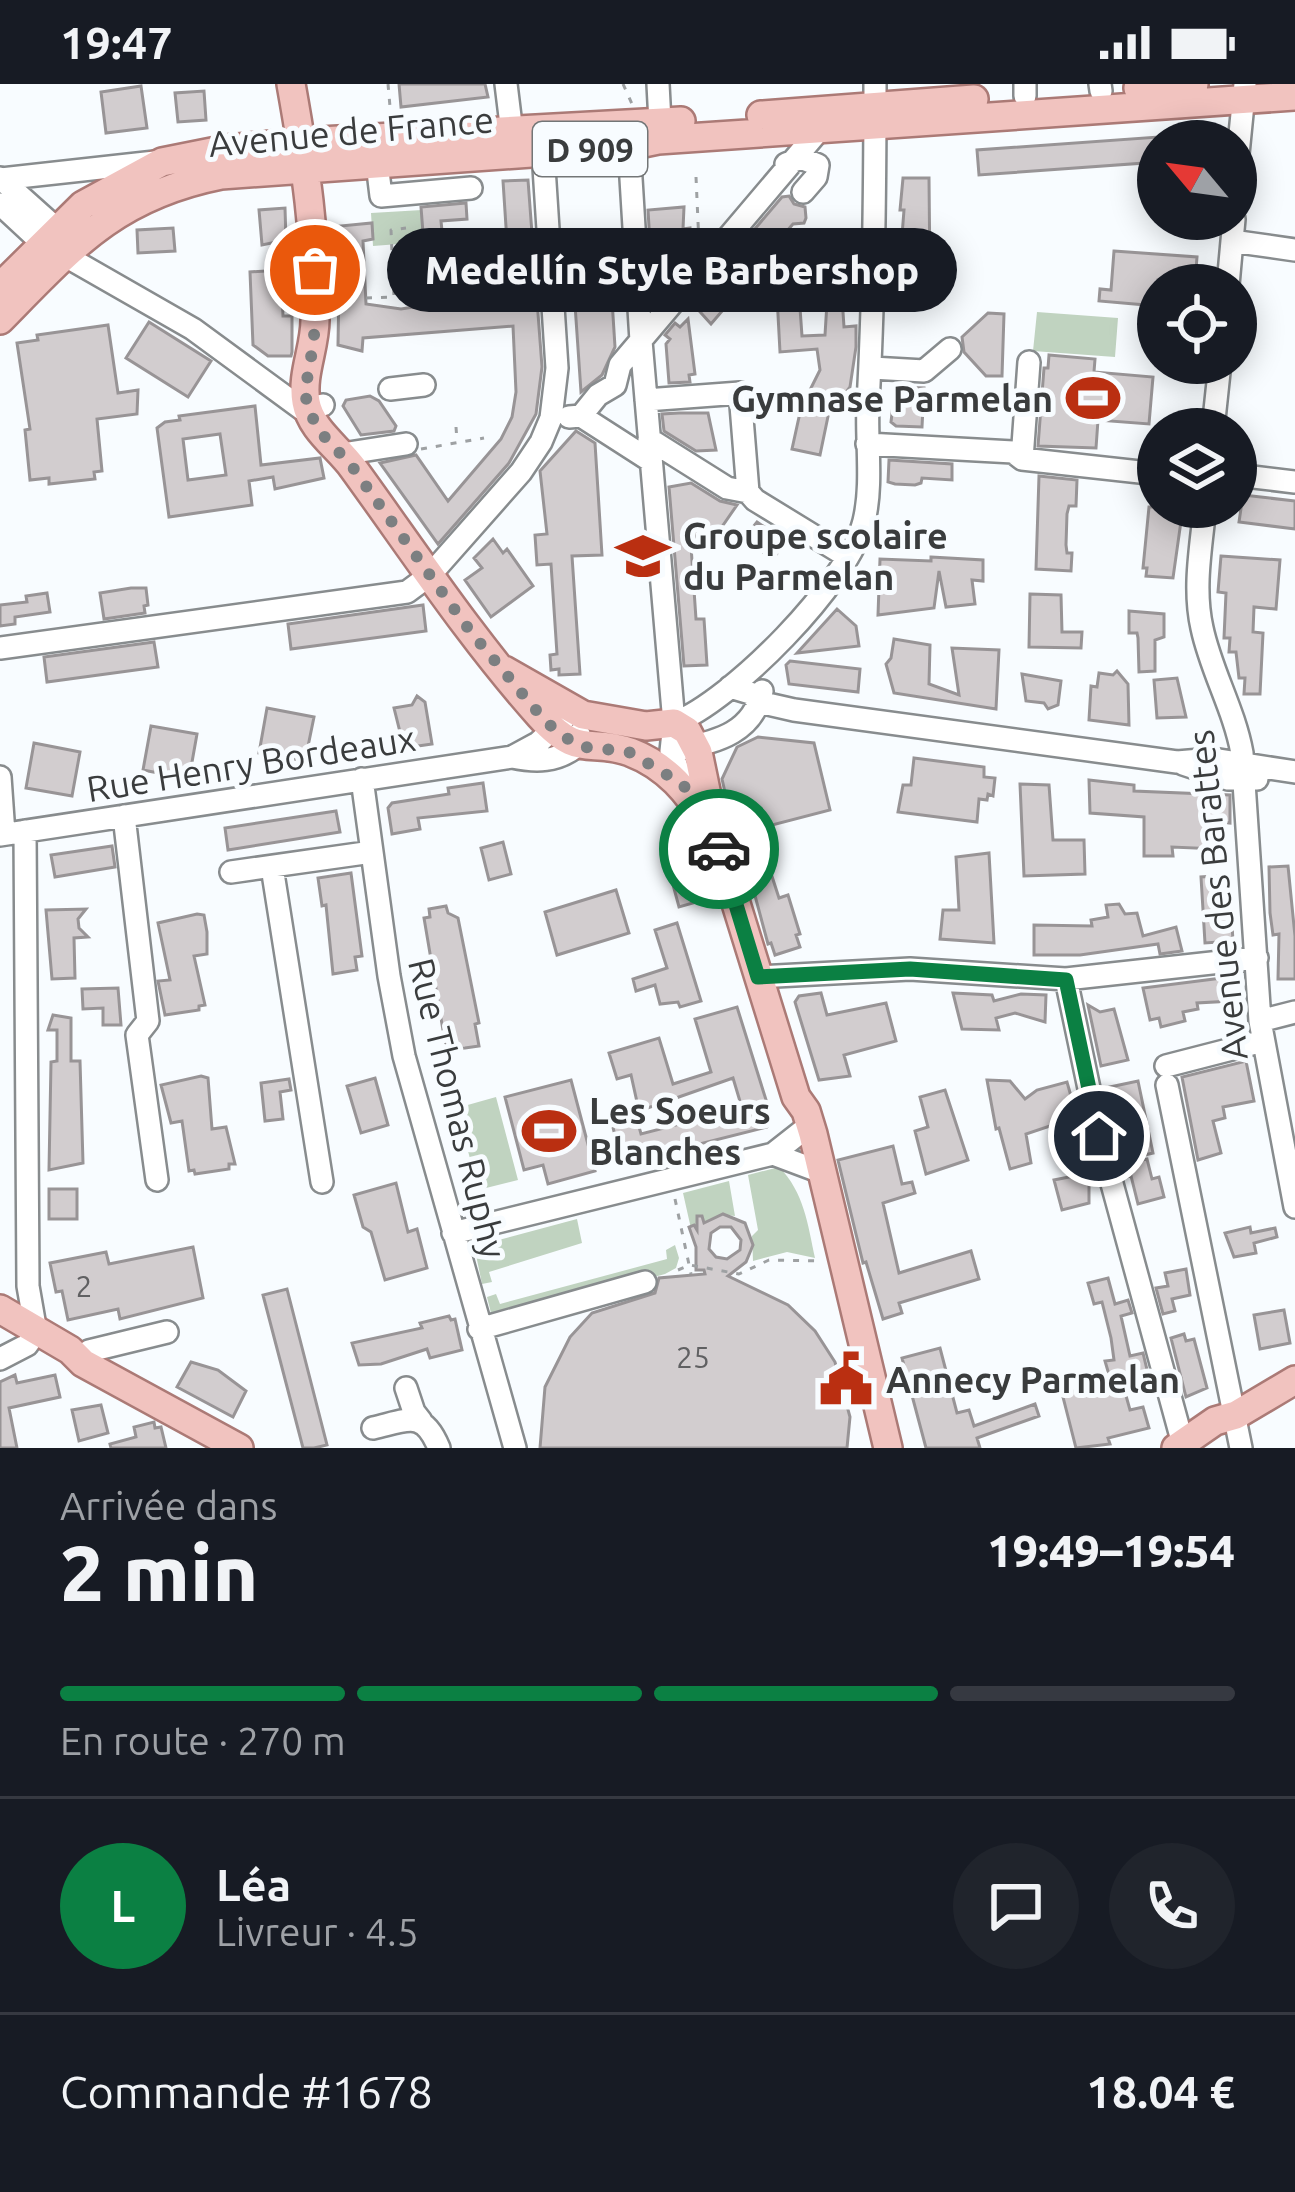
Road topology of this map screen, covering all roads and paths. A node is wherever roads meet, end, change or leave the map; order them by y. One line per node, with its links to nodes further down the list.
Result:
1 (291, 84): 18 (main road)
2 (388, 84): 14 (path)
3 (506, 84): 13 (street)
4 (658, 84): 11 (street)
5 (1194, 84): 6 (main road, Avenue de France / D 909)
6 (1101, 87): 7 (main road, Avenue de France / D 909)
7 (1025, 90): 10 (main road, Avenue de France / D 909)
8 (1245, 92): 9 (main road, Avenue de France / D 909); 10 (main road, Avenue de France / D 909)
9 (1295, 96)
10 (875, 105): 11 (main road, Avenue de France / D 909); 12 (main road, Avenue de France / D 909); 47 (street)
11 (660, 122): 13 (main road, Avenue de France / D 909)
12 (820, 130): 15 (main road, Avenue de France / D 909); 20 (street)
13 (512, 133): 14 (main road, Avenue de France / D 909)
14 (393, 139): 16 (main road, Avenue de France / D 909)
15 (628, 146): 17 (main road, Avenue de France / D 909); 35 (street)
16 (369, 152): 17 (main road, Avenue de France / D 909); 18 (main road, Avenue de France / D 909); 23 (street)
17 (543, 152): 34 (street)
18 (303, 155): 19 (main road, Avenue de France / D 909); 28 (main road, Avenue de France / D 909); 50 (main road)
19 (162, 162): 22 (street, Avenue de France); 28 (main road, Avenue de France / D 909)
20 (786, 165): 24 (street); 32 (street)
21 (696, 177): 32 (path)
22 (0, 179): 28 (street)
23 (471, 188)
24 (803, 192)
25 (0, 204): 28 (street)
26 (406, 228): 31 (path)
27 (1257, 238): 29 (street)
28 (59, 243): 42 (main road, D 909); 50 (street)
29 (1295, 250)
30 (411, 262): 31 (path)
31 (393, 264): 39 (path)
32 (702, 267): 35 (street); 38 (path); 44 (street)
33 (509, 274): 36 (path)
34 (552, 275): 35 (path); 53 (street)
35 (637, 276): 44 (street)
36 (464, 279): 37 (path); 41 (path)
37 (428, 284): 39 (path); 43 (path)
38 (796, 284)
39 (394, 287): 40 (path)
40 (366, 298)
41 (466, 301)
42 (5, 304)
43 (429, 304)
44 (641, 341): 51 (street); 52 (street)
45 (950, 349): 47 (street)
46 (1029, 362): 60 (street)
47 (872, 368): 57 (street)
48 (424, 385): 49 (street)
49 (390, 389)
50 (314, 394): 59 (main road)
51 (646, 400): 58 (street); 64 (street)
52 (581, 416): 53 (street); 58 (street)
53 (551, 418): 67 (street)
54 (456, 427): 55 (path)
55 (457, 443)
56 (406, 444): 59 (street)
57 (867, 444): 60 (street); 66 (street)
58 (650, 450): 64 (street); 73 (street)
59 (342, 454): 67 (main road)
60 (1022, 459): 61 (street)
61 (1137, 471)
62 (1257, 477): 63 (street)
63 (1295, 482)
64 (748, 492): 66 (street)
65 (1202, 528): 75 (street, Avenue des Barattes)
66 (848, 557): 69 (street)
67 (430, 575): 68 (street); 72 (main road)
68 (0, 648)
69 (764, 660): 70 (street); 71 (street)
70 (730, 687): 71 (street); 73 (street)
71 (759, 702): 73 (street); 75 (street)
72 (571, 725): 73 (main road); 74 (main road); 78 (street, Rue Henry Bordeaux)
73 (691, 740): 74 (street); 79 (main road)
74 (629, 752): 79 (main road)
75 (1244, 772): 76 (street); 85 (street, Avenue des Barattes)
76 (1295, 774)
77 (0, 777): 81 (street)
78 (362, 779): 80 (street, Rue Henry Bordeaux); 82 (street, Rue Thomas Ruphy)
79 (696, 784): 86 (main road)
80 (124, 816): 81 (street, Rue Henry Bordeaux); 94 (street)
81 (10, 833): 105 (street)
82 (372, 853): 83 (street); 98 (street, Rue Thomas Ruphy)
83 (272, 867): 84 (street); 96 (street)
84 (231, 872)
85 (1257, 958): 87 (street); 89 (street, Avenue des Barattes)
86 (758, 977): 87 (street); 90 (main road)
87 (1066, 980): 115 (street)
88 (1295, 1012): 89 (street)
89 (1262, 1031): 97 (street, Avenue des Barattes); 112 (street)
90 (796, 1097): 91 (main road); 93 (main road)
91 (801, 1132): 92 (street); 93 (main road)
92 (773, 1154): 93 (street); 95 (street)
93 (817, 1175): 99 (main road)
94 (157, 1180)
95 (670, 1180): 98 (street); 100 (path)
96 (322, 1182)
97 (1295, 1207)
98 (453, 1233): 106 (street, Rue Thomas Ruphy)
99 (842, 1259): 100 (path); 104 (main road)
100 (690, 1265): 101 (path); 102 (path)
101 (678, 1270)
102 (691, 1274)
103 (645, 1282): 106 (street)
104 (860, 1324): 119 (main road); 120 (main road)
105 (15, 1325): 108 (street); 109 (main road)
106 (479, 1329): 118 (street, Rue Thomas Ruphy)
107 (167, 1332): 109 (street)
108 (1, 1359)
109 (83, 1363): 116 (main road)
110 (1295, 1380): 112 (main road)
111 (406, 1388): 113 (street)
112 (1236, 1415): 115 (main road); 121 (street)
113 (422, 1420): 114 (street); 117 (street)
114 (374, 1428)
115 (1179, 1446)
116 (239, 1448)
117 (439, 1448)
118 (514, 1448)
119 (888, 1448)
120 (902, 1448)
121 (1241, 1448)

